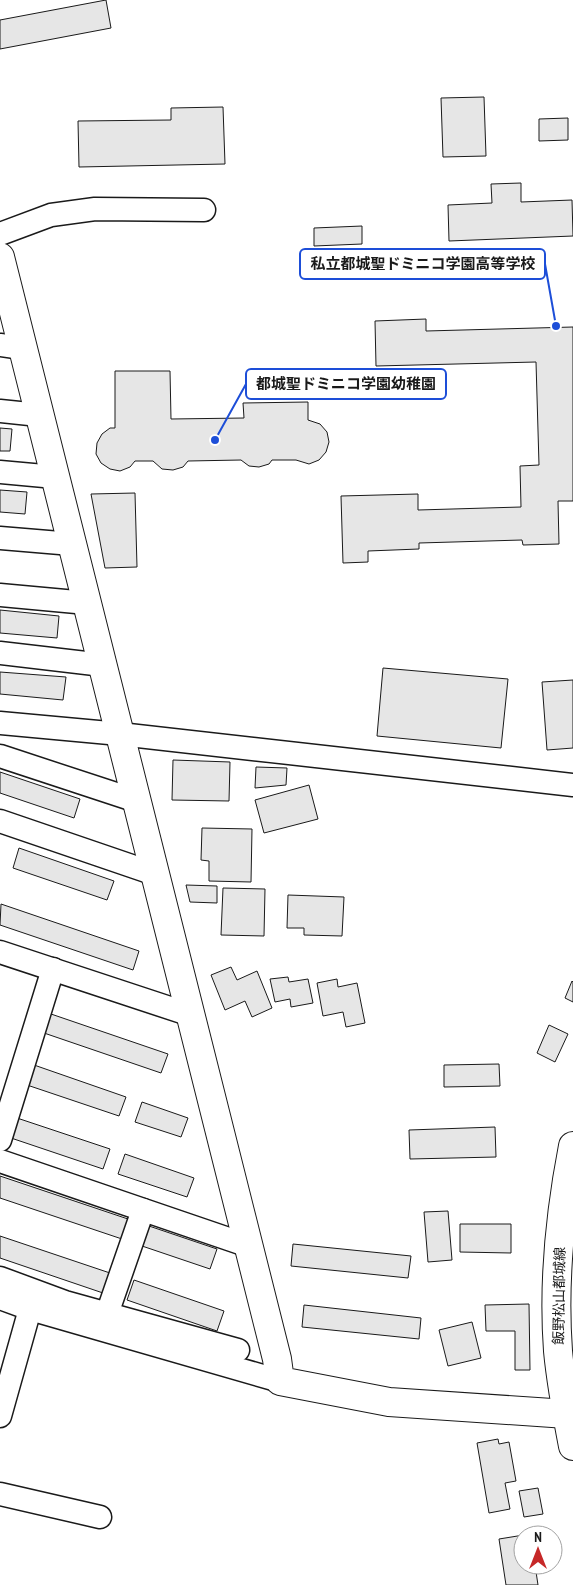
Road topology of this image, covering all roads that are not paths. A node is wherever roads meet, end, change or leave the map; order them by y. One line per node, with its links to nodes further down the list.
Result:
1 (204, 210): 2 (street)
2 (0, 234)
3 (2, 274): 4 (street)
4 (11, 346): 6 (street)
5 (0, 411): 6 (street)
6 (39, 415): 8 (street)
7 (0, 472): 8 (street)
8 (55, 476): 10 (street)
9 (0, 538): 10 (street)
10 (72, 544): 12 (street)
11 (0, 595): 12 (street)
12 (87, 603): 14 (street)
13 (0, 654): 14 (street)
14 (103, 665): 16 (street)
15 (0, 723): 16 (street)
16 (120, 734): 18 (street); 19 (street)
17 (0, 756): 19 (street)
18 (573, 785)
19 (137, 801): 21 (street)
20 (0, 821): 21 (street)
21 (156, 874): 24 (street)
22 (0, 952): 23 (street)
23 (53, 969): 24 (street); 25 (street)
24 (191, 1015): 29 (street)
25 (0, 1140)
26 (573, 1146): 37 (street, 飯野松山都城線)
27 (0, 1161): 28 (street)
28 (143, 1210): 29 (street); 33 (street)
29 (249, 1246): 35 (street)
30 (0, 1278): 33 (street)
31 (0, 1298): 32 (street)
32 (30, 1309): 35 (street); 36 (street)
33 (108, 1314): 34 (street)
34 (238, 1350)
35 (280, 1381): 37 (street)
36 (0, 1416)
37 (570, 1418): 38 (street, 飯野松山都城線)
38 (573, 1446)
39 (0, 1494): 40 (street)
40 (100, 1517)

